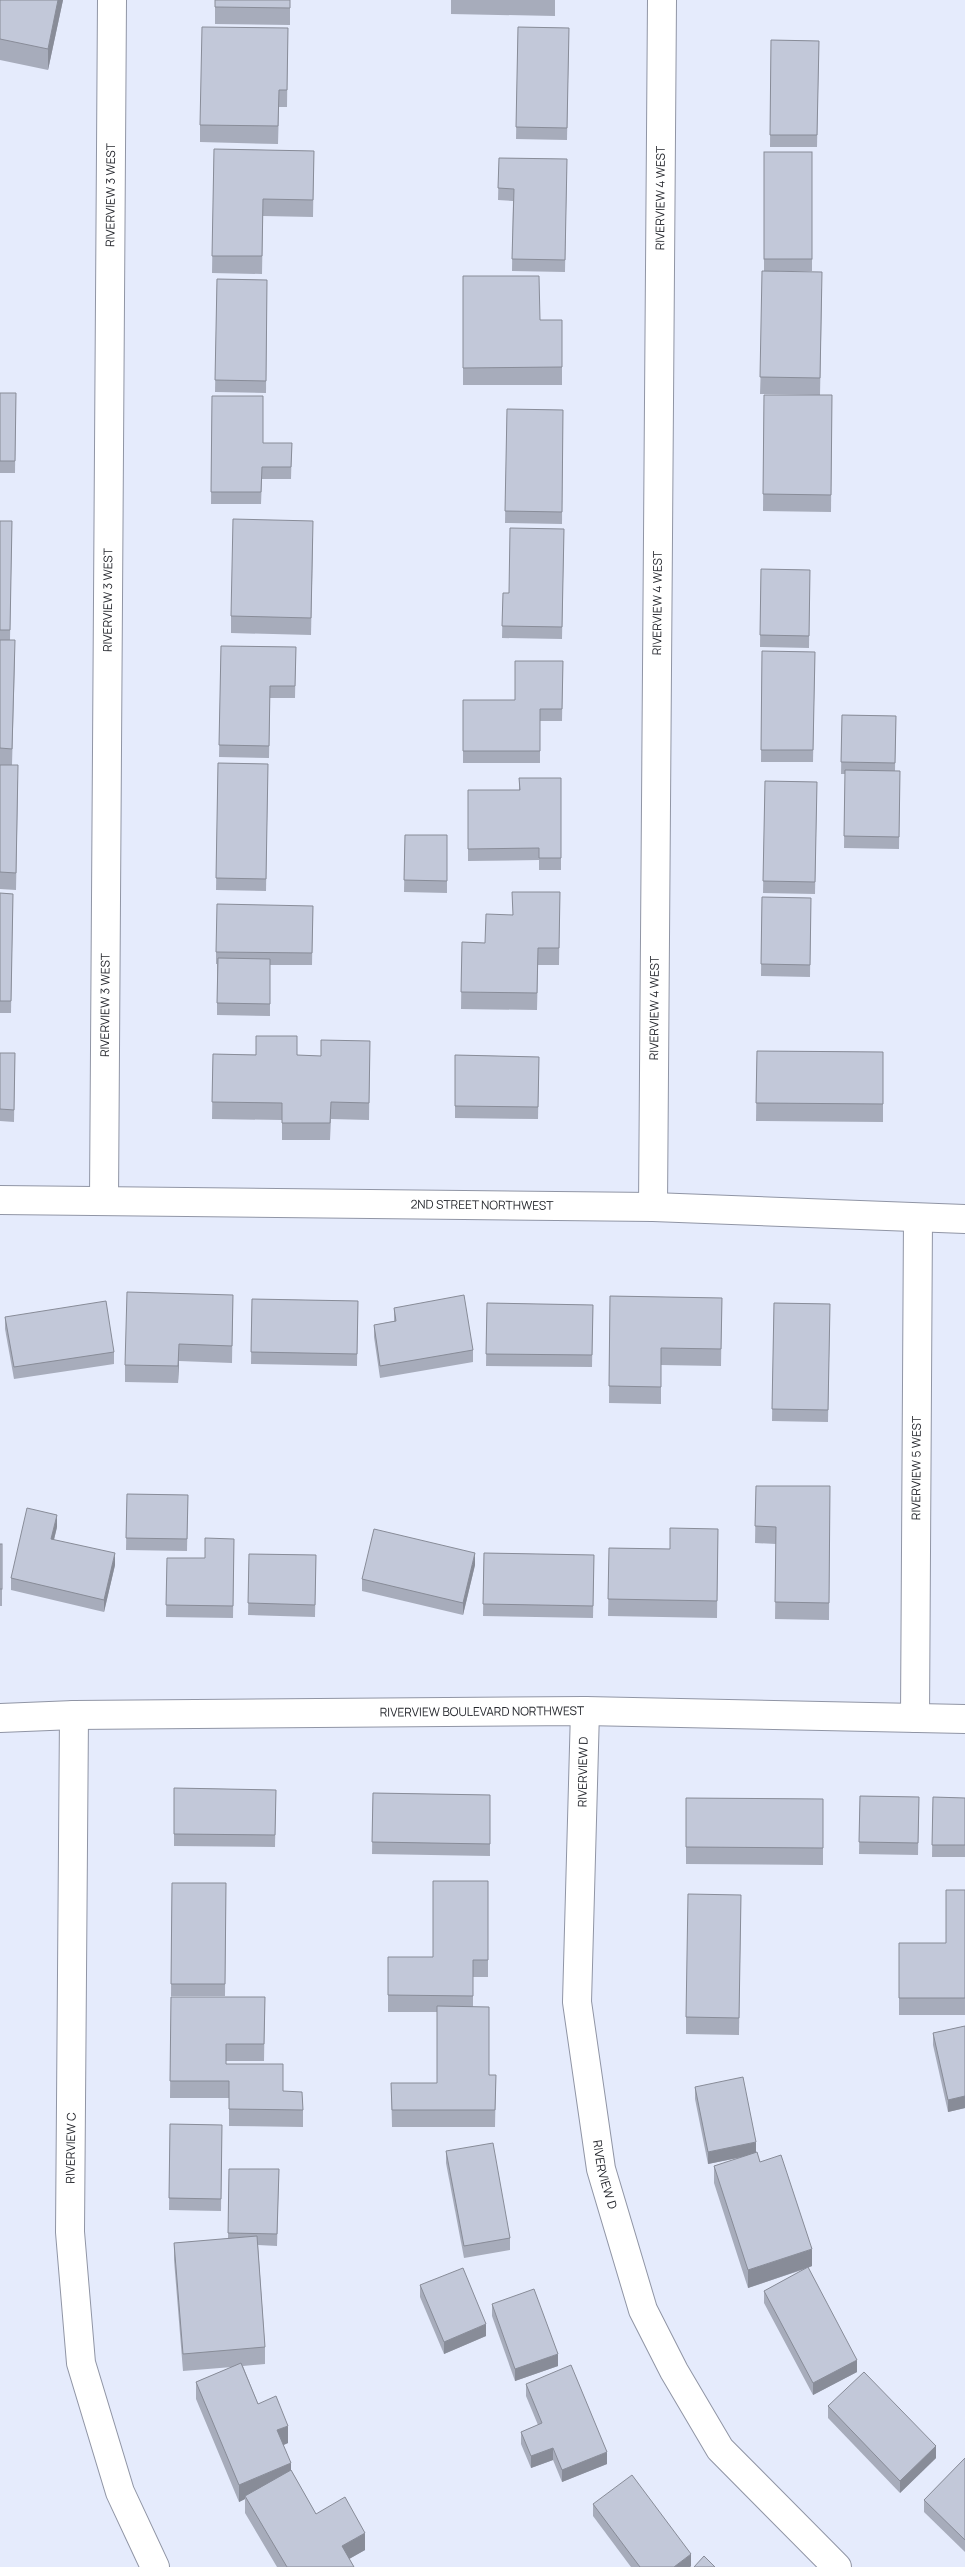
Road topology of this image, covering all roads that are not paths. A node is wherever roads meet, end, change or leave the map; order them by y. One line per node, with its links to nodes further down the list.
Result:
1 (112, 0): 4 (street, RIVERVIEW 3 WEST)
2 (662, 0): 5 (street, RIVERVIEW 4 WEST)
3 (0, 1200): 4 (street, 2ND STREET NORTHWEST)
4 (104, 1200): 5 (street, 2ND STREET NORTHWEST)
5 (653, 1207): 6 (street, 2ND STREET NORTHWEST)
6 (918, 1218): 7 (street, 2ND STREET NORTHWEST); 11 (street, RIVERVIEW 5 WEST)
7 (965, 1219)
8 (585, 1711): 9 (street, RIVERVIEW BOULEVARD NORTHWEST); 11 (street, RIVERVIEW BOULEVARD NORTHWEST); 14 (street, RIVERVIEW D)
9 (74, 1715): 10 (street, RIVERVIEW BOULEVARD NORTHWEST); 13 (street, RIVERVIEW C)
10 (0, 1718)
11 (915, 1718): 12 (street, RIVERVIEW BOULEVARD NORTHWEST)
12 (965, 1719)
13 (155, 2567)
14 (837, 2567)

